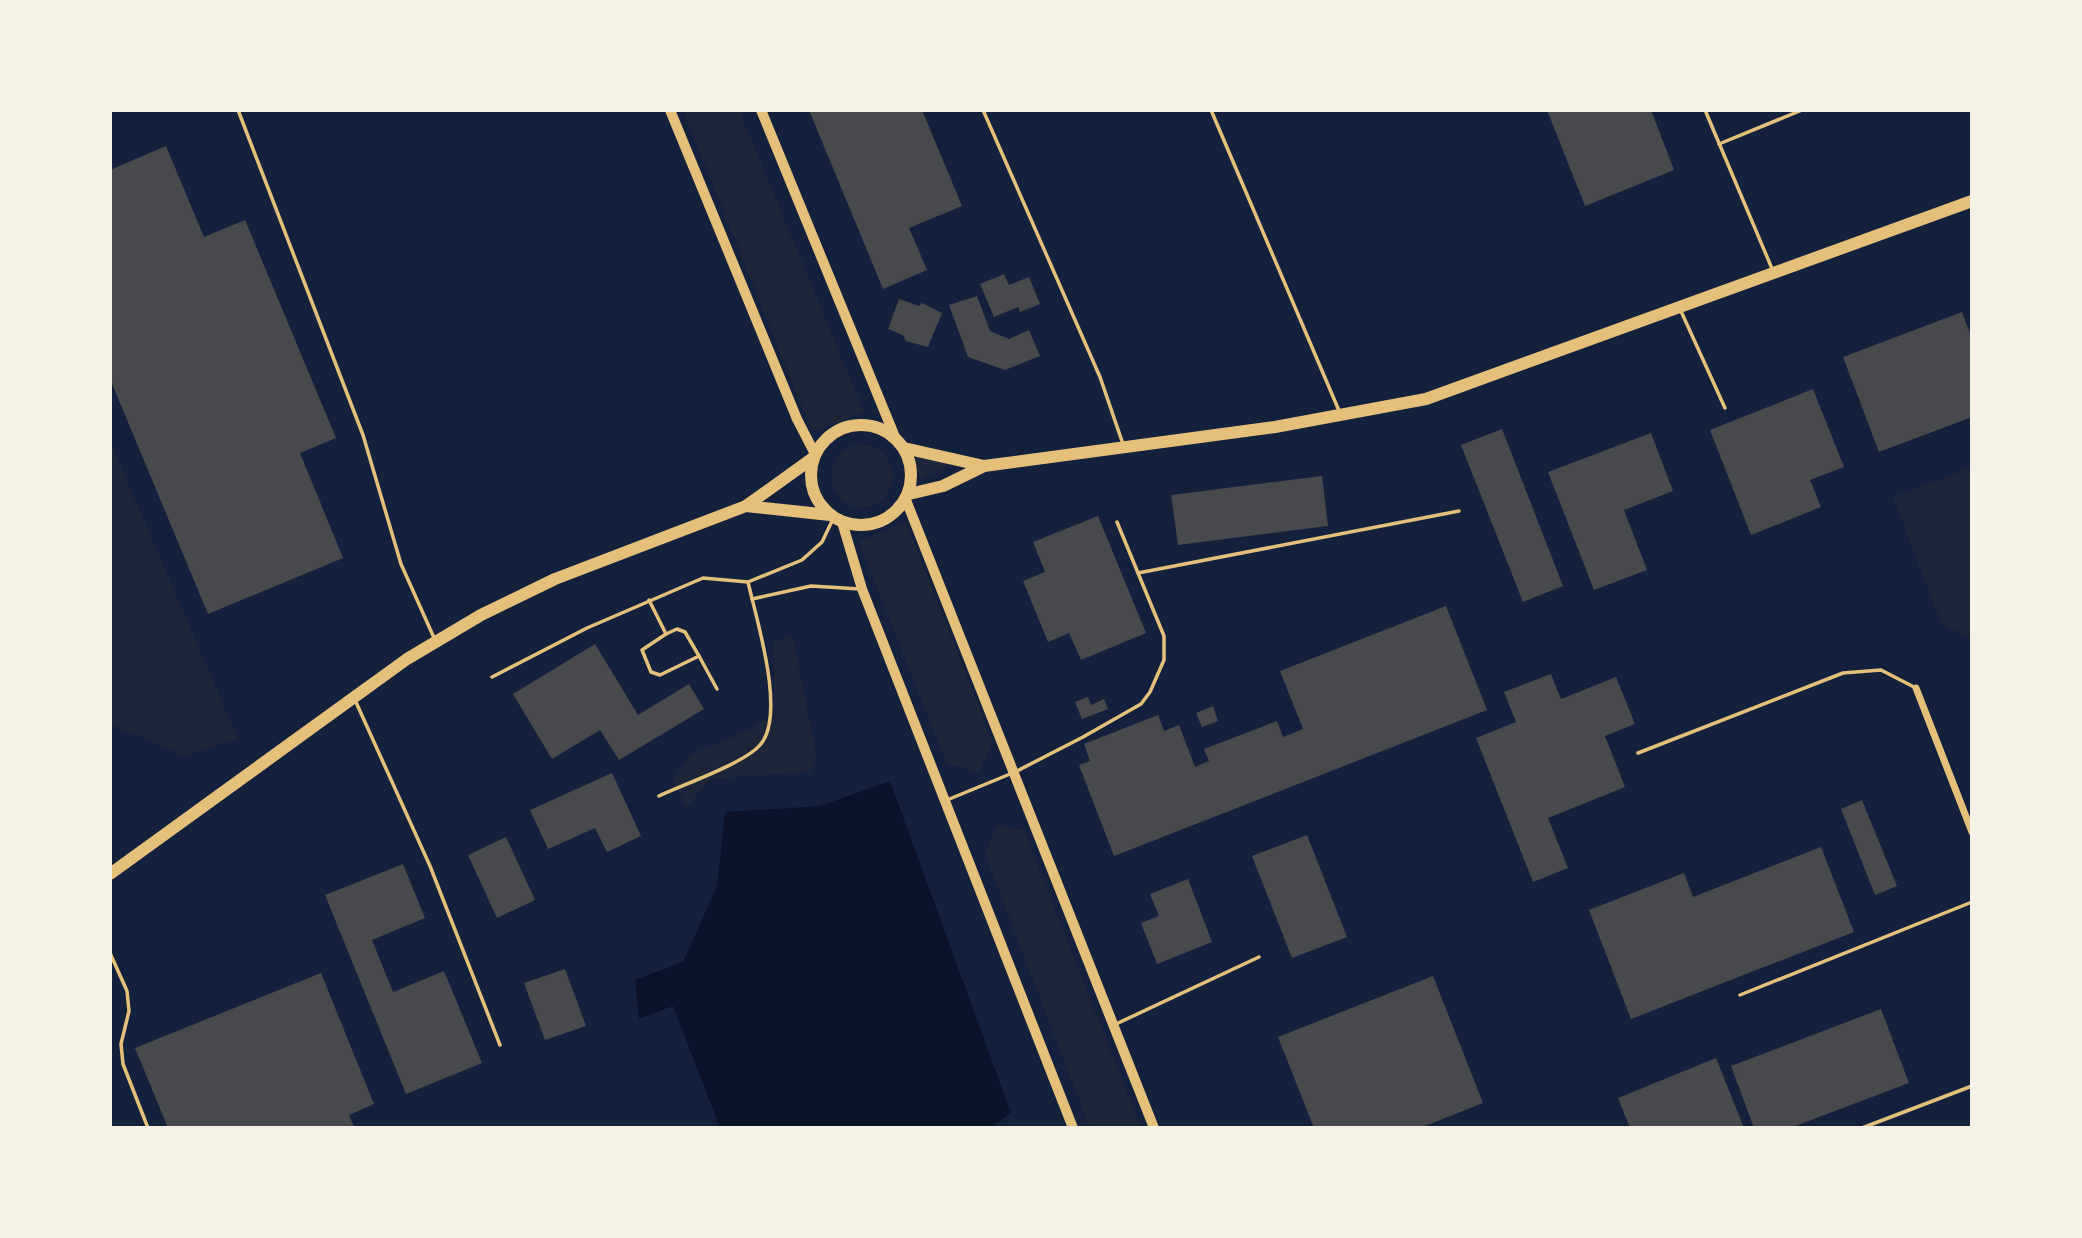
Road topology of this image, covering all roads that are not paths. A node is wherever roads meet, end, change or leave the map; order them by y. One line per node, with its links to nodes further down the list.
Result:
1 (238, 110): 30 (lane)
2 (670, 110): 17 (main road)
3 (761, 110): 14 (main road)
4 (983, 110): 16 (lane)
5 (1211, 110): 13 (lane)
6 (1705, 110): 8 (lane)
7 (1802, 110): 8 (lane)
8 (1719, 144): 10 (lane)
9 (1972, 201): 10 (main road)
10 (1774, 273): 11 (main road)
11 (1680, 307): 12 (lane); 13 (main road)
12 (1725, 408)
13 (1341, 415): 16 (main road)
14 (895, 437): 15 (main road); 17 (main road)
15 (904, 448): 18 (main road); 19 (main road)
16 (1125, 449): 18 (main road)
17 (814, 456): 20 (main road); 22 (main road)
18 (984, 466): 19 (main road)
19 (907, 497): 22 (main road); 37 (main road)
20 (746, 506): 22 (main road); 30 (main road)
21 (1459, 511): 24 (lane)
22 (835, 518): 25 (lane); 26 (main road)
23 (1117, 522): 24 (lane)
24 (1138, 573): 37 (lane)
25 (748, 582): 27 (lane); 28 (lane)
26 (862, 589): 27 (lane); 39 (main road)
27 (752, 599): 38 (lane)
28 (649, 600): 29 (lane); 32 (lane)
29 (666, 634): 31 (lane); 31 (lane)
30 (435, 642): 35 (main road)
31 (699, 656): 34 (lane)
32 (492, 677)
33 (1916, 688): 36 (lane); 40 (street)
34 (717, 689)
35 (354, 698): 41 (main road); 47 (lane)
36 (1638, 753)
37 (1015, 772): 39 (lane); 46 (main road)
38 (659, 796)
39 (947, 800): 50 (main road)
40 (1972, 832)
41 (110, 874)
42 (1972, 902): 45 (lane)
43 (110, 953): 49 (lane)
44 (1259, 957): 46 (lane)
45 (1740, 995)
46 (1114, 1025): 51 (main road)
47 (500, 1045)
48 (1972, 1086): 52 (lane)
49 (148, 1128)
50 (1073, 1128)
51 (1154, 1128)
52 (1862, 1128)

